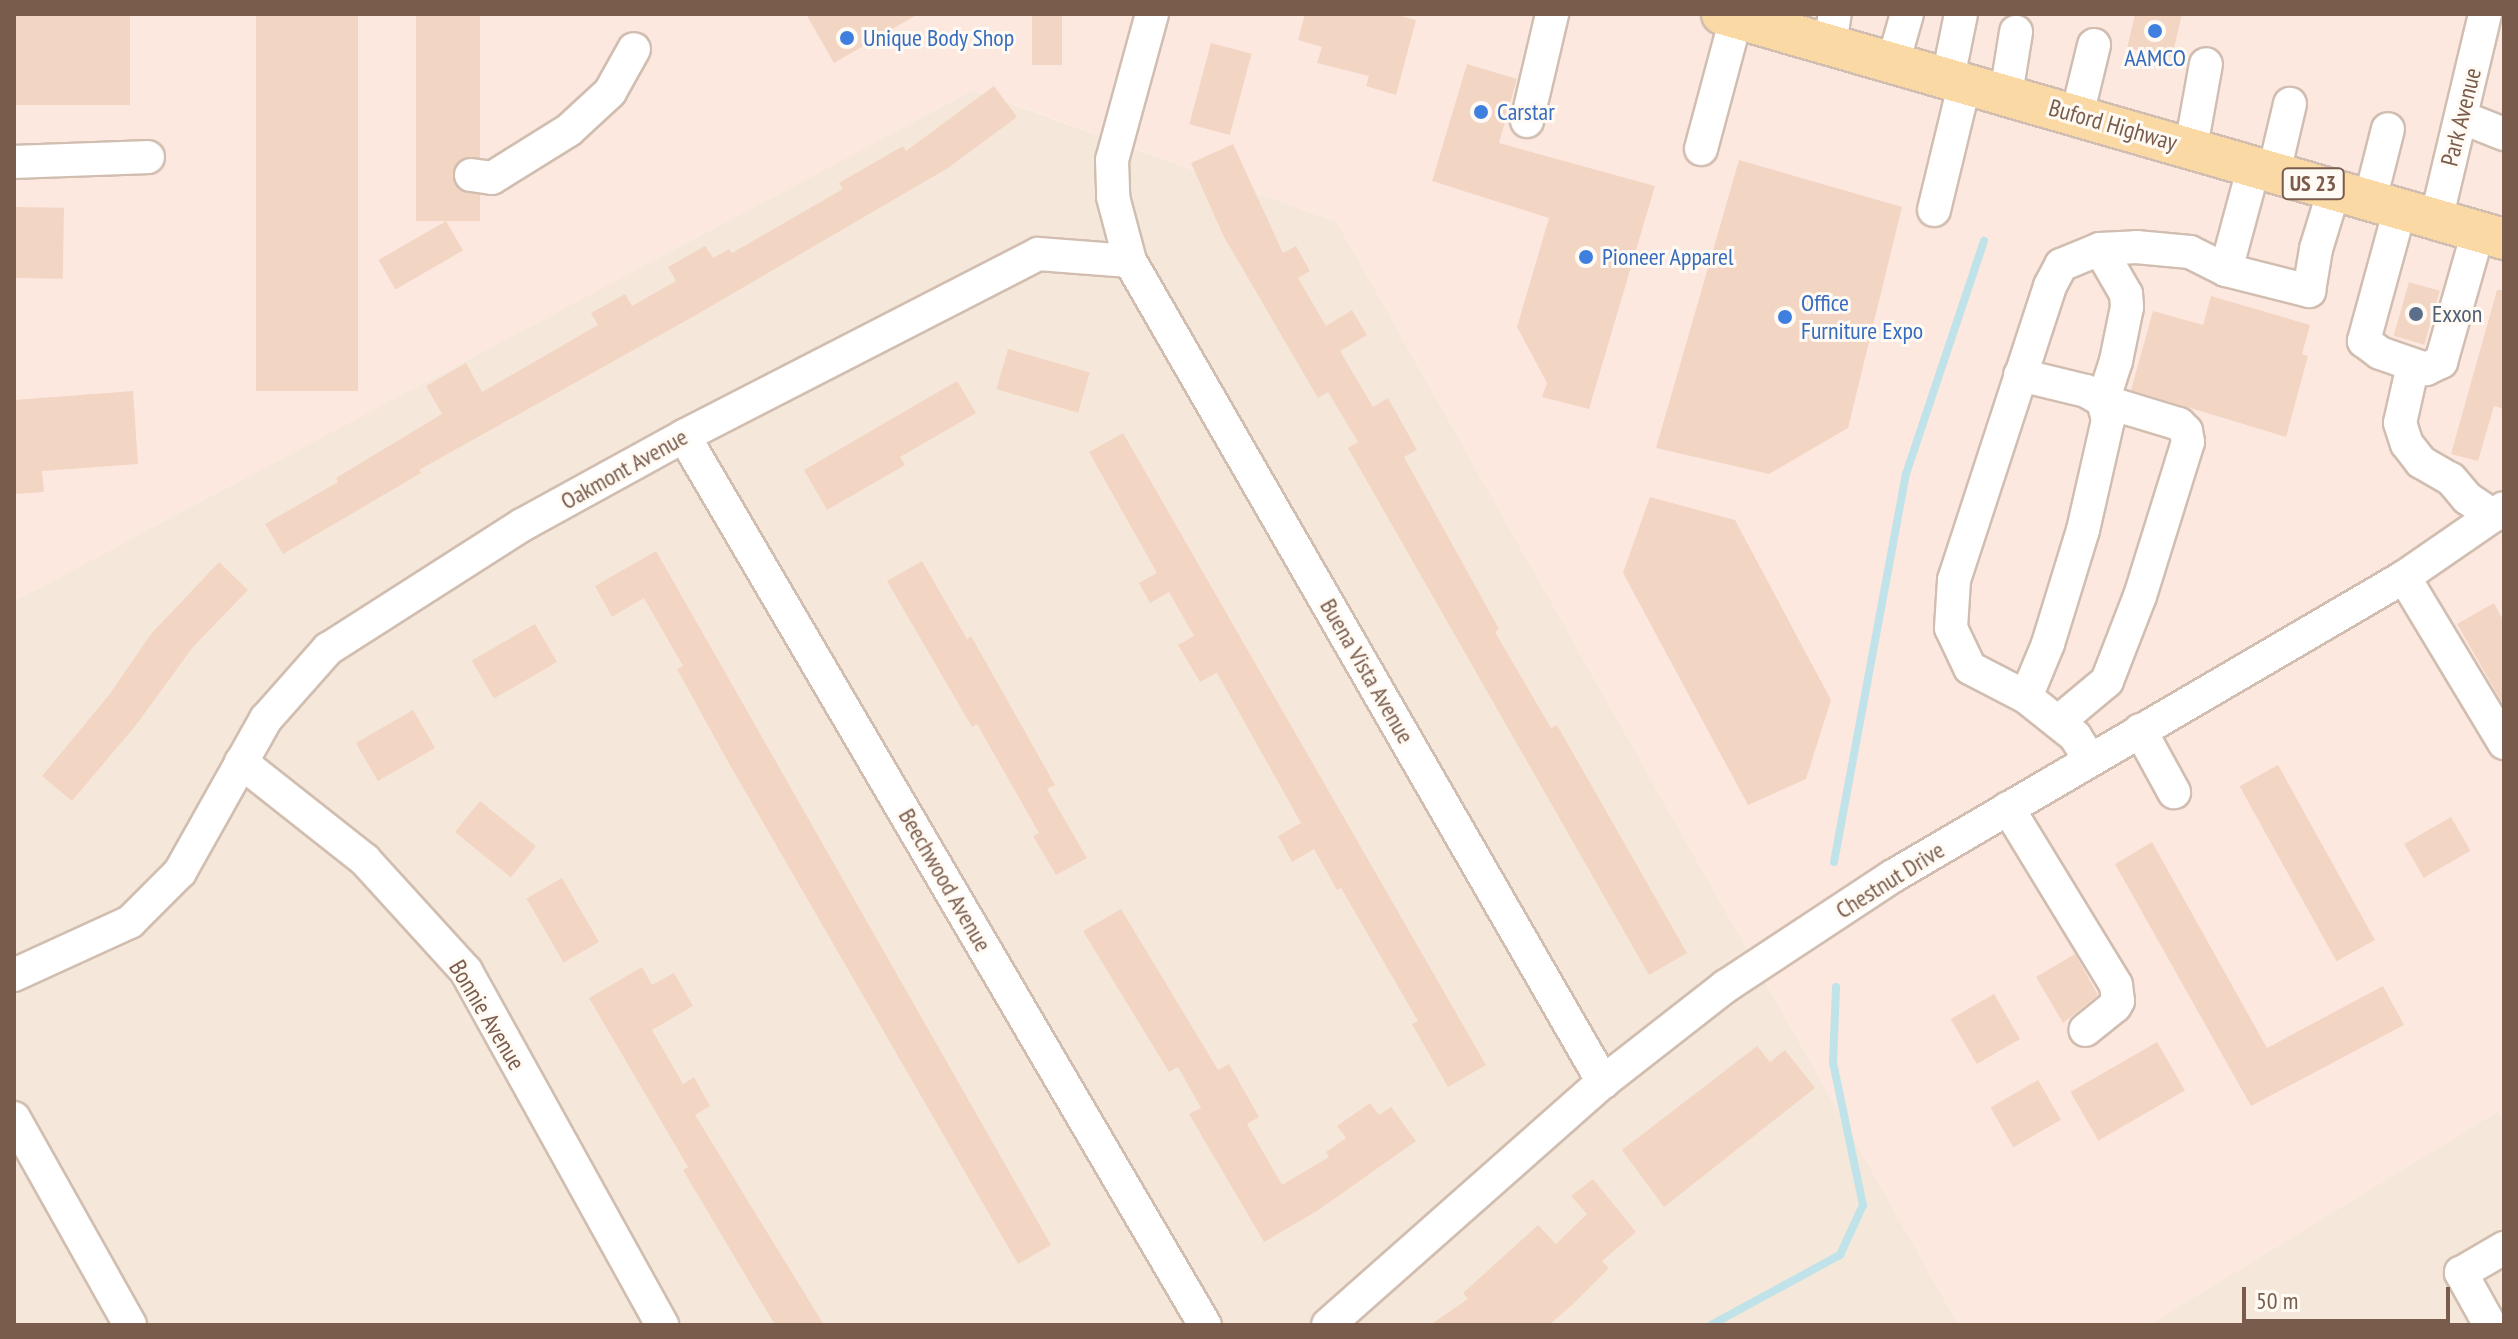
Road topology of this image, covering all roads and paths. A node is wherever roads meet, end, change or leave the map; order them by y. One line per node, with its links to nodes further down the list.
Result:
1 (1152, 14): 31 (street)
2 (1552, 14): 18 (street)
3 (1907, 14): 11 (street)
4 (1961, 14): 13 (street)
5 (2485, 14): 17 (street, Park Avenue)
6 (1729, 16): 7 (main road, Buford Highway / US 23); 22 (street)
7 (1833, 29): 11 (main road, Buford Highway / US 23)
8 (2016, 32): 14 (street)
9 (2094, 45): 16 (street)
10 (634, 49): 26 (street)
11 (1893, 63): 13 (main road, Buford Highway / US 23)
12 (2206, 64): 21 (street)
13 (1956, 80): 14 (main road, Buford Highway / US 23); 28 (street)
14 (2006, 94): 16 (main road, Buford Highway / US 23)
15 (2290, 104): 25 (street)
16 (2077, 115): 21 (main road, Buford Highway / US 23)
17 (2461, 117): 20 (street); 27 (street, Park Avenue)
18 (1527, 121)
19 (2388, 129): 27 (street)
20 (2504, 134)
21 (2191, 147): 25 (main road, Buford Highway / US 23)
22 (1701, 149)
23 (148, 157): 24 (street)
24 (14, 162)
25 (2264, 169): 27 (main road, Buford Highway / US 23); 32 (street)
26 (471, 175)
27 (2385, 205): 29 (main road, Buford Highway / US 23); 32 (street); 33 (street)
28 (1934, 210)
29 (2491, 235): 33 (street)
30 (2100, 249): 32 (street); 34 (street); 35 (street)
31 (1130, 261): 36 (street, Oakmont Avenue); 49 (street, Buena Vista Avenue)
32 (2226, 270)
33 (2413, 365): 37 (street)
34 (2020, 375): 35 (street); 39 (street)
35 (2103, 401): 39 (street); 40 (street)
36 (684, 436): 44 (street, Oakmont Avenue); 54 (street, Beechwood Avenue)
37 (2499, 512): 38 (street, Chestnut Drive)
38 (2404, 577): 41 (street, Chestnut Drive); 42 (street)
39 (2026, 697): 40 (street)
40 (2058, 722): 43 (street)
41 (2140, 730): 43 (street, Chestnut Drive); 45 (street)
42 (2504, 743)
43 (2090, 760): 46 (street, Chestnut Drive)
44 (241, 762): 47 (street, Oakmont Avenue); 53 (street, Bonnie Avenue)
45 (2174, 792)
46 (2008, 808): 48 (street); 49 (street, Chestnut Drive)
47 (14, 975)
48 (2085, 1030)
49 (1603, 1082): 55 (street, Chestnut Drive)
50 (14, 1118): 52 (street)
51 (2504, 1248): 56 (street)
52 (130, 1325)
53 (662, 1325)
54 (1205, 1325)
55 (1328, 1325)
56 (2490, 1325)

